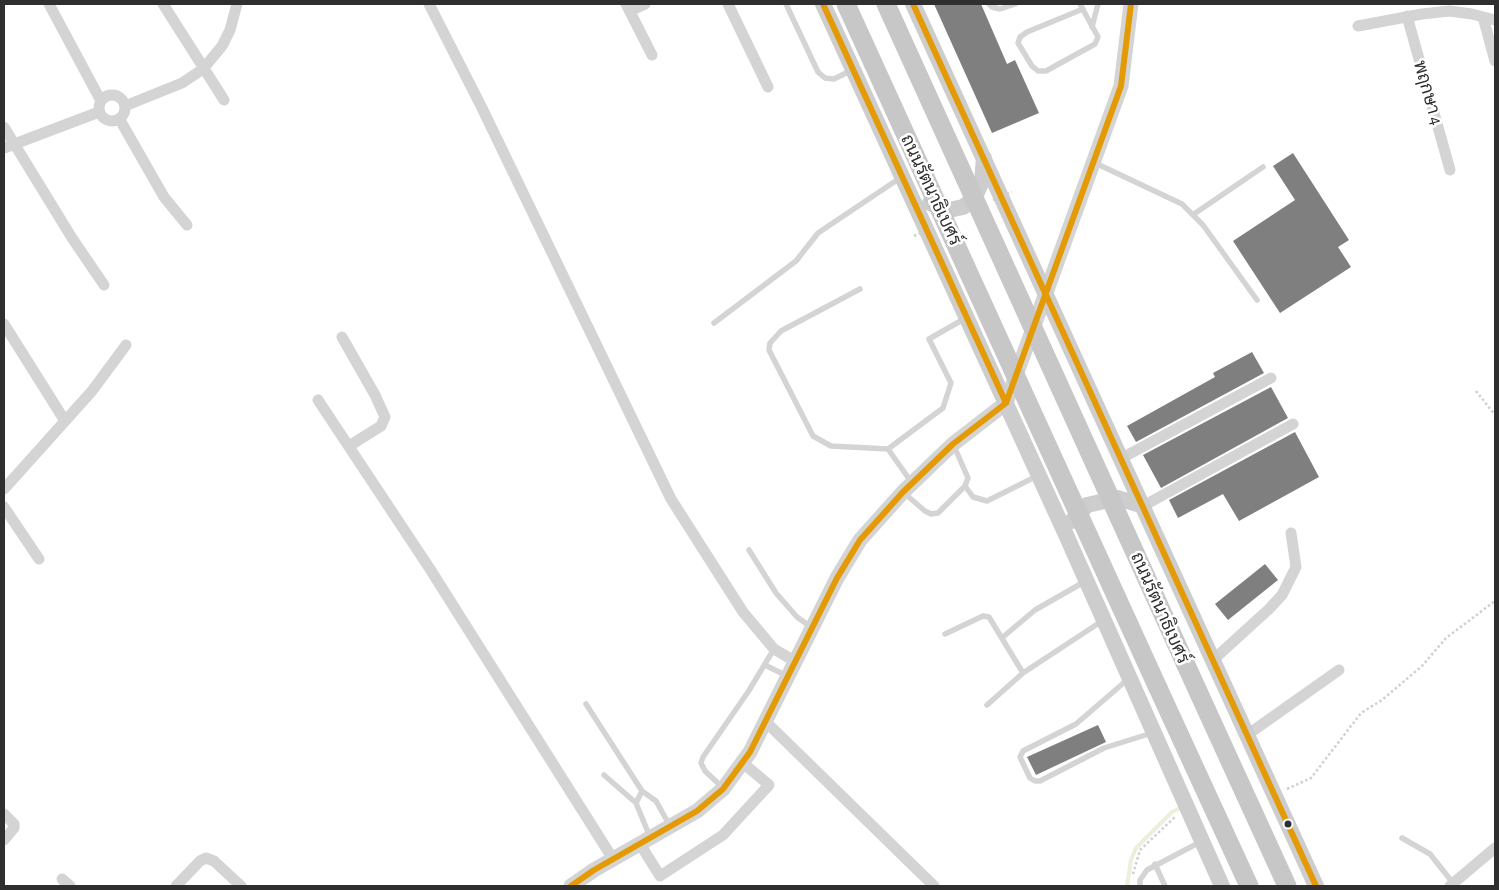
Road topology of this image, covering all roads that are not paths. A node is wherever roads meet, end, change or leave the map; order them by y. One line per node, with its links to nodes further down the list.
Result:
1 (49, 4): 29 (street)
2 (163, 4): 25 (street)
3 (237, 4): 25 (street)
4 (429, 4): 74 (street)
5 (645, 4): 16 (street)
6 (728, 4): 27 (street)
7 (786, 4): 26 (lane)
8 (823, 4): 26 (main road, ถนนรัตนาธิเบศร์)
9 (846, 4): 109 (main road, ถนนรัตนาธิเบศร์, bridge)
10 (886, 4): 110 (main road, ถนนรัตนาธิเบศร์, bridge)
11 (914, 4): 34 (main road, ถนนรัตนาธิเบศร์)
12 (989, 4): 13 (lane)
13 (1015, 4)
14 (1098, 4): 22 (lane)
15 (1131, 4): 35 (street)
16 (628, 7): 23 (street)
17 (1082, 7): 22 (lane); 22 (lane)
18 (1477, 11): 19 (street); 20 (street); 24 (street)
19 (1407, 16): 21 (street); 37 (street, พฤกษา 4)
20 (1495, 20)
21 (1358, 26)
22 (1092, 27)
23 (652, 55)
24 (1495, 61)
25 (203, 69): 28 (street); 30 (street)
26 (852, 70): 38 (main road, ถนนรัตนาธิเบศร์)
27 (768, 87)
28 (224, 100)
29 (100, 106): 30 (street); 31 (street); 33 (street)
30 (125, 106): 31 (street)
31 (120, 120): 40 (street)
32 (4, 127): 33 (street)
33 (8, 146): 41 (street)
34 (984, 156): 38 (main road); 43 (main road, ถนนรัตนาธิเบศร์)
35 (1093, 162): 39 (lane); 43 (street)
36 (1263, 167): 39 (lane)
37 (1450, 170)
38 (905, 183): 45 (main road, ถนนรัตนาธิเบศร์); 46 (lane)
39 (1194, 214): 44 (lane)
40 (187, 225)
41 (104, 285)
42 (860, 289): 57 (lane)
43 (1046, 296): 52 (street); 58 (main road, ถนนรัตนาธิเบศร์)
44 (1257, 300)
45 (966, 318): 52 (main road, ถนนรัตนาธิเบศร์); 57 (lane)
46 (714, 323)
47 (4, 324): 53 (street)
48 (342, 337): 56 (street)
49 (126, 346): 53 (street)
50 (1271, 378): 58 (street)
51 (318, 400): 56 (street)
52 (1006, 403): 55 (street); 59 (main road, ถนนรัตนาธิเบศร์)
53 (65, 421): 62 (street)
54 (1293, 424): 63 (street)
55 (953, 444): 60 (lane); 61 (street)
56 (349, 446): 99 (street)
57 (888, 449): 61 (lane)
58 (1120, 459): 63 (main road, ถนนรัตนาธิเบศร์)
59 (1038, 475): 60 (lane); 66 (main road, ถนนรัตนาธิเบศร์)
60 (965, 486): 61 (lane)
61 (907, 487): 71 (street)
62 (4, 489)
63 (1143, 506): 66 (main road); 75 (main road, ถนนรัตนาธิเบศร์)
64 (4, 507): 68 (street)
65 (1290, 533): 75 (street)
66 (1067, 538): 69 (main road, ถนนรัตนาธิเบศร์)
67 (749, 550): 71 (lane)
68 (39, 559)
69 (1086, 581): 70 (main road, ถนนรัตนาธิเบศร์); 73 (lane)
70 (1104, 620): 79 (lane); 81 (main road, ถนนรัตนาธิเบศร์)
71 (813, 628): 76 (street)
72 (945, 634): 73 (lane)
73 (1003, 637): 79 (lane)
74 (774, 649): 76 (street); 77 (lane)
75 (1213, 660): 86 (main road, ถนนรัตนาธิเบศร์)
76 (796, 662): 80 (street)
77 (765, 665): 80 (lane); 89 (lane)
78 (1339, 670): 86 (street)
79 (1023, 673): 83 (lane)
80 (788, 677): 84 (street)
81 (1130, 678): 85 (main road, ถนนรัตนาธิเบศร์); 85 (lane)
82 (586, 704): 90 (lane)
83 (987, 705)
84 (766, 722): 87 (street); 105 (street)
85 (1154, 733): 97 (main road, ถนนรัตนาธิเบศร์)
86 (1247, 735): 111 (main road, ถนนรัตนาธิเบศร์)
87 (743, 763): 89 (street); 96 (street)
88 (604, 774): 91 (lane)
89 (723, 789): 93 (street)
90 (642, 791): 91 (lane); 93 (lane)
91 (636, 803): 96 (lane)
92 (4, 814): 95 (street)
93 (670, 828): 96 (street)
94 (1402, 838): 101 (lane)
95 (4, 840)
96 (645, 841): 99 (street)
97 (1202, 841): 100 (lane); 108 (main road, ถนนรัตนาธิเบศร์)
98 (1495, 848): 101 (street)
99 (613, 859): 104 (street)
100 (1155, 864): 106 (lane); 107 (lane)
101 (1451, 885)
102 (176, 886): 103 (street)
103 (241, 886)
104 (571, 886)
105 (934, 886)
106 (1140, 886)
107 (1165, 886)
108 (1222, 886)
109 (1249, 886)
110 (1287, 886)
111 (1316, 886)

